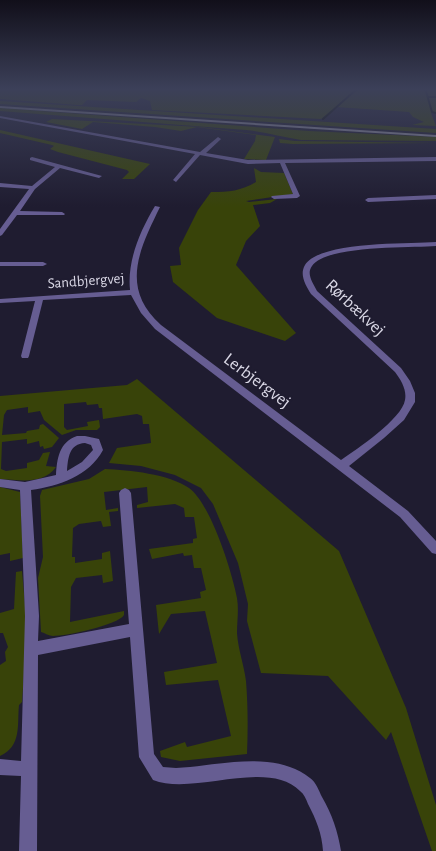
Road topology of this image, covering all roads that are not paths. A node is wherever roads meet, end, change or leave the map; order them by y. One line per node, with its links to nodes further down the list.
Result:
1 (60, 128): 3 (street)
2 (218, 139): 3 (street)
3 (200, 153): 7 (street); 11 (street)
4 (32, 159): 8 (street)
5 (428, 159): 6 (street); 7 (street); 9 (street)
6 (436, 159)
7 (282, 162): 15 (street)
8 (59, 166): 10 (street); 13 (street)
9 (436, 168)
10 (99, 176)
11 (176, 180)
12 (0, 185): 13 (street)
13 (33, 188): 18 (street)
14 (436, 197): 16 (street)
15 (274, 198)
16 (368, 200)
17 (157, 207): 24 (street)
18 (11, 214): 19 (street); 20 (street)
19 (62, 214)
20 (0, 234)
21 (436, 244): 28 (street, Rørbækvej)
22 (0, 264): 23 (street)
23 (43, 264)
24 (134, 292): 25 (street, Sandbjergvej); 28 (street, Lerbjergvej)
25 (40, 298): 26 (street, Sandbjergvej); 27 (street, Sandbjergvej)
26 (0, 301)
27 (25, 356)
28 (342, 466): 33 (street, Lerbjergvej)
29 (61, 477): 31 (street)
30 (0, 483): 31 (street)
31 (25, 486): 35 (street)
32 (125, 492): 34 (street)
33 (436, 549)
34 (136, 629): 35 (street); 39 (street)
35 (32, 649): 37 (street)
36 (0, 768): 37 (street)
37 (28, 769): 38 (street)
38 (28, 851)
39 (332, 851)

